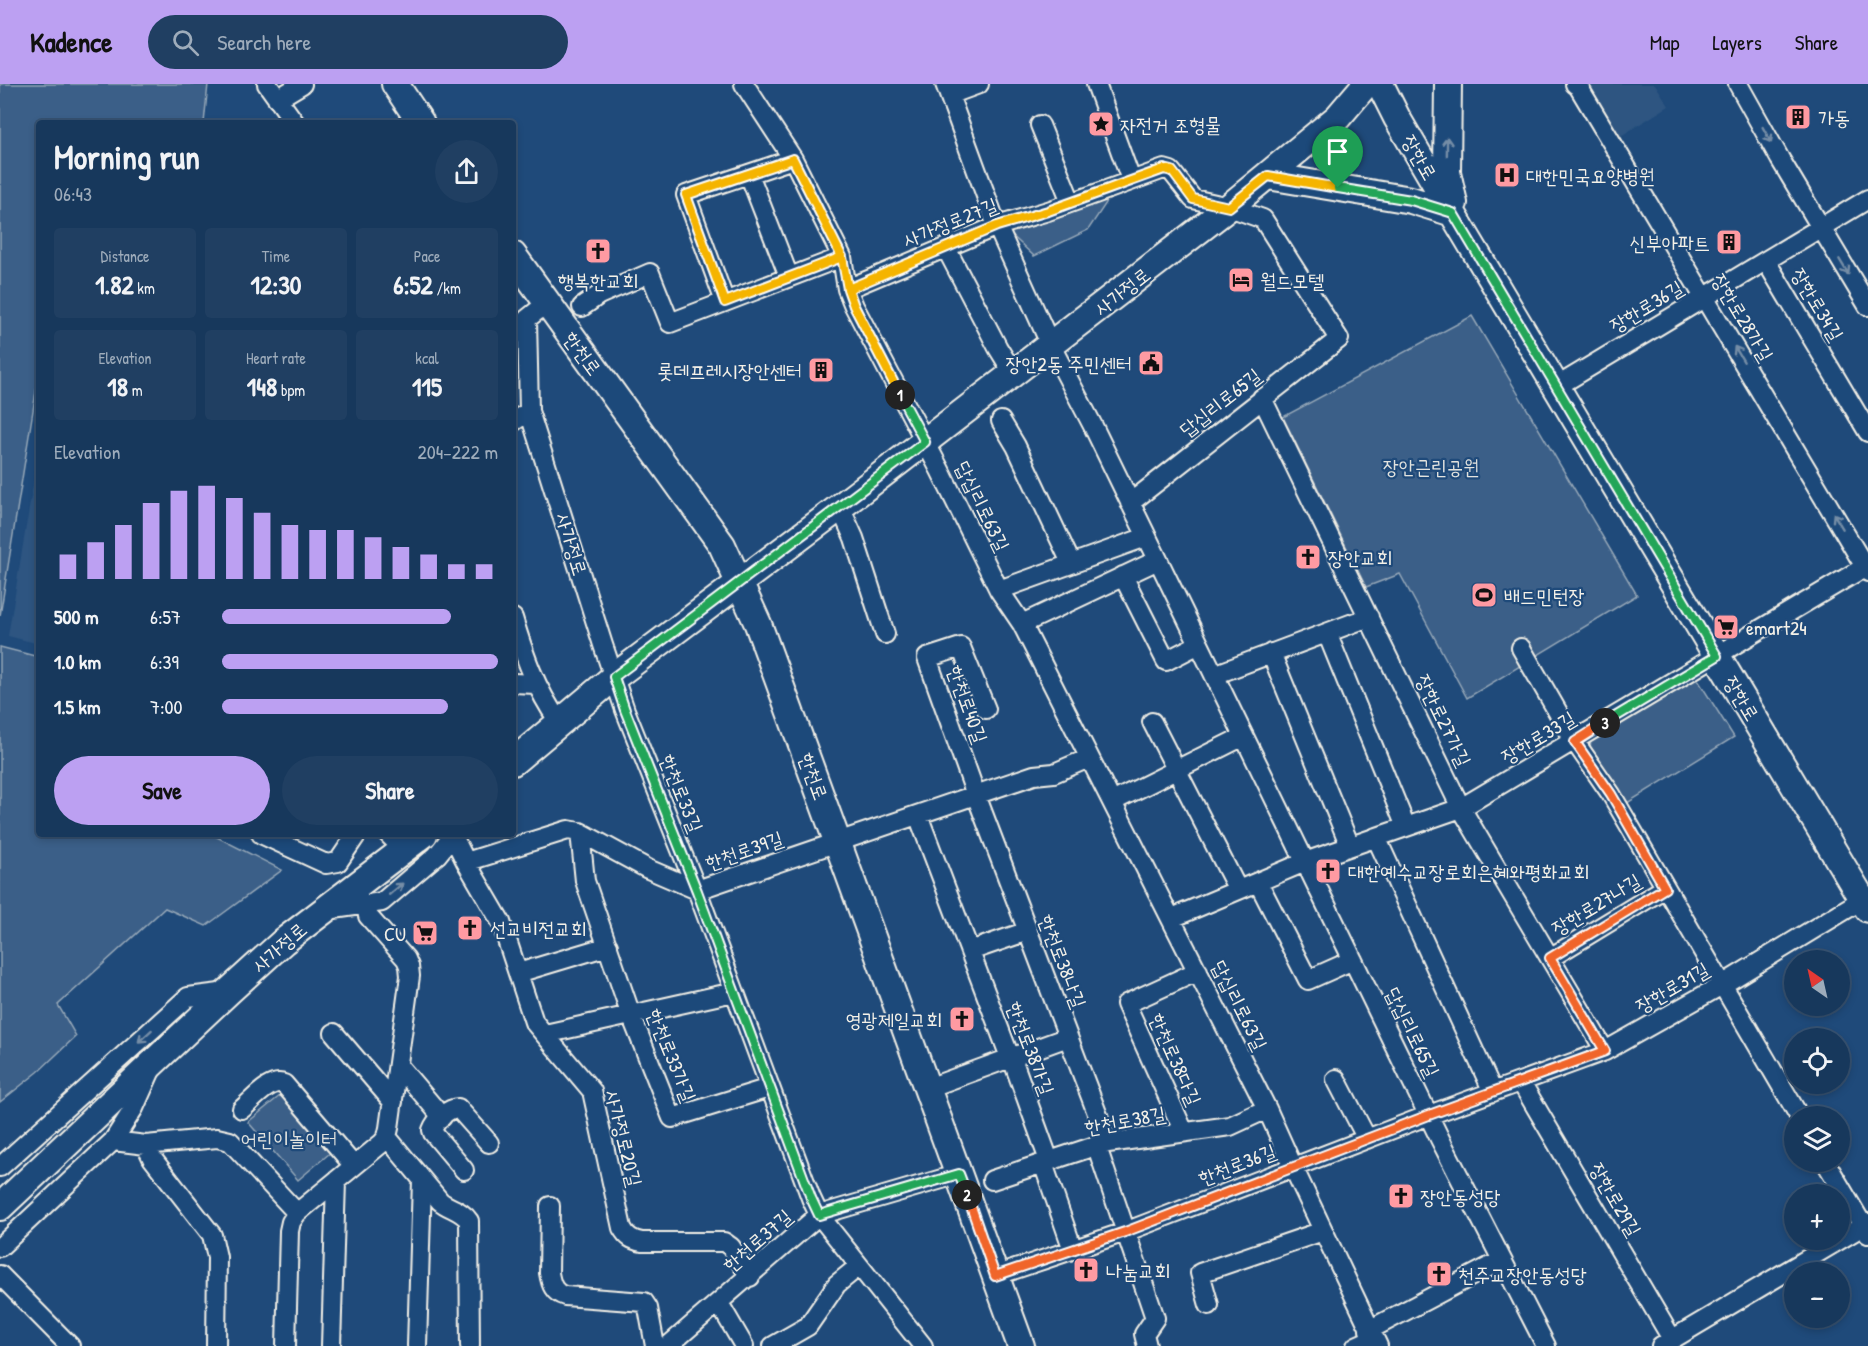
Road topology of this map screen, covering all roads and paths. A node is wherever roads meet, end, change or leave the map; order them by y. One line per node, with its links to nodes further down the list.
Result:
1 (267, 84): 13 (street)
2 (302, 84): 13 (street)
3 (395, 84): 15 (main road)
4 (744, 84): 17 (street, 답십리로63길)
5 (979, 84): 12 (street)
6 (1096, 84): 20 (street)
7 (1366, 84): 19 (main road, 사가정로)
8 (1380, 84): 24 (main road, 장한로)
9 (1448, 84): 24 (main road, one-way to 9)
10 (1738, 84): 26 (street, one-way to 26)
11 (1577, 85): 33 (street, 장한로28가길)
12 (947, 90): 25 (street, 답십리로65길)
13 (277, 99): 14 (street)
14 (293, 120)
15 (419, 120)
16 (1040, 125): 22 (street)
17 (793, 159): 18 (street); 28 (street, 답십리로63길)
18 (749, 174): 31 (street); 34 (street)
19 (1268, 176): 23 (main road, 사가정로); 24 (main road)
20 (1131, 180): 22 (street, 사가정로27길); 23 (street, 사가정로27길)
21 (1868, 199): 26 (street, 장한로36길)
22 (1071, 202): 25 (street, 사가정로27길)
23 (1229, 207): 38 (main road, 사가정로); 41 (street, 답십리로65길)
24 (1456, 219): 40 (main road, 장한로)
25 (997, 226): 27 (street, 사가정로27길); 38 (street, 답십리로65길)
26 (1821, 228): 30 (street, 장한로36길); 36 (street, one-way to 36)
27 (946, 248): 32 (street, 사가정로27길); 39 (street)
28 (842, 257): 31 (street); 32 (street, 답십리로63길)
29 (516, 259): 35 (main road, 한천로)
30 (1766, 261): 33 (street, 장한로36길); 45 (street, 장한로34길)
31 (789, 277): 34 (street)
32 (848, 289): 46 (street, 답십리로63길)
33 (1705, 297): 40 (street, 장한로36길); 52 (street, 장한로28가길, one-way to 33)
34 (725, 302): 37 (street)
35 (547, 303): 42 (street, 사가정로); 54 (main road, 한천로)
36 (1868, 306)
37 (582, 307)
38 (1051, 346): 39 (main road, 사가정로); 47 (street, 답십리로65길)
39 (1014, 374): 46 (main road, 사가정로)
40 (1556, 387): 64 (main road, 장한로)
41 (1262, 398): 47 (street, 답십리로65길); 56 (street, 장한로27가길)
42 (529, 411): 43 (street); 66 (street, 사가정로)
43 (516, 420)
44 (1000, 421): 51 (street)
45 (1868, 432)
46 (925, 442): 48 (main road, 사가정로); 55 (street, 답십리로63길)
47 (1130, 502): 49 (street, 답십리로65길)
48 (840, 507): 54 (main road, 사가정로); 60 (street)
49 (1146, 537): 50 (street, 답십리로65길); 51 (street)
50 (1158, 560): 53 (street); 61 (street, 답십리로65길)
51 (1071, 563): 55 (street)
52 (1867, 568): 64 (street)
53 (1123, 576): 57 (street); 61 (street)
54 (740, 583): 66 (main road, 사가정로); 89 (main road, 한천로)
55 (999, 591): 57 (street, 답십리로63길)
56 (1369, 617): 59 (street); 79 (street, 장한로27가길)
57 (1022, 624): 74 (street, 답십리로63길)
58 (516, 628): 68 (street)
59 (1327, 633): 63 (street); 81 (street)
60 (885, 634)
61 (1199, 644): 65 (street, 답십리로65길)
62 (1521, 648): 73 (street)
63 (1271, 653): 65 (street); 90 (street)
64 (1717, 656): 73 (street, 장한로33길); 97 (main road, 장한로)
65 (1214, 675): 72 (street, 답십리로65길)
66 (614, 677): 70 (main road, 사가정로); 96 (street, 한천로33길)
67 (516, 683): 68 (street)
68 (536, 684): 70 (street)
69 (986, 710): 77 (street, 한천로40길)
70 (559, 722): 75 (main road, 사가정로)
71 (1152, 722): 76 (street)
72 (1244, 736): 76 (street); 92 (street, 답십리로65길)
73 (1575, 742): 79 (street, 장한로33길); 94 (street)
74 (1089, 758): 77 (street); 78 (street, 답십리로63길)
75 (516, 759)
76 (1176, 770): 78 (street); 95 (street)
77 (976, 795): 80 (street); 101 (street, 한천로38나길)
78 (1112, 802): 100 (street, 답십리로63길)
79 (1461, 808): 81 (street, 장한로33길); 104 (street, 장한로27가길)
80 (918, 815): 89 (street); 103 (street, 한천로38가길)
81 (1406, 827): 87 (street, 장한로33길)
82 (580, 832): 91 (street); 96 (street, 한천로39길); 102 (street, 한천로33가길)
83 (268, 837): 84 (street)
84 (355, 837)
85 (452, 837): 98 (street, one-way to 85)
86 (455, 837): 91 (street, 사가정로20길)
87 (1376, 837): 90 (street, 장한로33길); 123 (street)
88 (407, 839): 99 (main road, 사가정로)
89 (838, 842): 96 (street, 한천로39길); 122 (main road, 한천로)
90 (1350, 846): 92 (street, 장한로33길)
91 (466, 862): 107 (street, 사가정로20길)
92 (1305, 862): 93 (street, 장한로33길); 105 (street, 답십리로65길)
93 (1258, 882): 95 (street, 장한로33길); 105 (street)
94 (1665, 888): 104 (street, 장한로27나길); 108 (street)
95 (1239, 890): 100 (street, 장한로33길)
96 (697, 891): 110 (street, 한천로33길)
97 (1866, 901): 108 (street, 장한로31길)
98 (366, 904): 99 (street); 118 (street)
99 (322, 911): 109 (main road, 사가정로)
100 (1172, 918): 106 (street, 답십리로63길)
101 (1028, 931): 103 (street); 114 (street, 한천로38나길)
102 (608, 946): 107 (street); 111 (street, 한천로33가길)
103 (970, 951): 116 (street, 한천로38가길)
104 (1550, 958): 115 (street, 장한로27가길)
105 (1353, 960): 128 (street, 답십리로65길)
106 (1198, 971): 127 (street, 답십리로63길); 130 (street, 한천로38다길)
107 (518, 973): 113 (street, 사가정로20길)
108 (1722, 985): 115 (street, 장한로31길); 125 (street)
109 (228, 992): 117 (main road, 사가정로); 139 (street, one-way to 139)
110 (734, 992): 111 (street); 121 (street, 한천로33길)
111 (632, 1015): 113 (street); 121 (street, 한천로33가길)
112 (334, 1033): 124 (street)
113 (545, 1034): 160 (street, 사가정로20길)
114 (1068, 1037): 116 (street); 135 (street, 한천로38나길)
115 (1605, 1051): 120 (street, 장한로31길)
116 (1011, 1057): 122 (street); 137 (street, 한천로38가길)
117 (155, 1061): 133 (street, 사가정로); 148 (main road, 사가정로)
118 (398, 1065): 124 (street); 129 (street)
119 (1336, 1078): 132 (street)
120 (1521, 1082): 123 (street, 장한로31길); 164 (street, 장한로29길)
121 (770, 1088): 150 (street, 한천로33길)
122 (928, 1088): 143 (main road, 한천로)
123 (1493, 1092): 128 (street, 장한로31길)
124 (393, 1102): 131 (street)
125 (1793, 1106)
126 (242, 1109): 138 (street)
127 (1267, 1109): 130 (street, 한천로38길); 140 (street, 답십리로63길)
128 (1429, 1115): 132 (street, 한천로36길); 156 (street, 답십리로65길)
129 (442, 1117): 134 (street); 141 (street)
130 (1184, 1132): 135 (street, 한천로38길)
131 (387, 1137): 138 (street); 144 (street)
132 (1367, 1139): 140 (street, 한천로36길)
133 (113, 1141): 136 (street); 154 (street, 사가정로)
134 (489, 1143)
135 (1101, 1144): 137 (street, 한천로38길); 153 (street)
136 (146, 1145): 149 (street); 166 (street)
137 (1046, 1161): 145 (street, 한천로38길); 155 (street)
138 (354, 1166): 146 (street)
139 (0, 1167)
140 (1293, 1167): 152 (street, 답십리로63길); 153 (street, 한천로36길)
141 (464, 1170)
142 (1832, 1172): 151 (street)
143 (959, 1174): 150 (street, 한천로37길); 159 (main road, 한천로)
144 (422, 1180): 169 (street); 170 (street)
145 (992, 1180)
146 (336, 1181): 149 (street); 168 (street)
147 (550, 1206): 171 (street)
148 (0, 1207)
149 (297, 1213): 167 (street)
150 (819, 1215): 157 (street, 한천로33길); 160 (street, 한천로37길)
151 (1866, 1228): 164 (street, 장한로29길)
152 (1323, 1231): 162 (street); 163 (street, 답십리로63길)
153 (1125, 1232): 155 (street, 한천로36길); 177 (street)
154 (0, 1247)
155 (1073, 1250): 159 (street, 한천로36길)
156 (1502, 1260): 163 (street); 179 (street, 답십리로65길)
157 (859, 1266): 174 (street); 175 (street, 한천로33길)
158 (0, 1275): 165 (street)
159 (995, 1276): 176 (main road, 한천로)
160 (750, 1277): 161 (street, 한천로37길)
161 (719, 1303): 172 (street, 한천로37길); 173 (street)
162 (1209, 1305)
163 (1373, 1338): 178 (street)
164 (1667, 1343)
165 (70, 1346)
166 (216, 1346)
167 (286, 1346)
168 (331, 1346)
169 (417, 1346)
170 (470, 1346)
171 (655, 1346)
172 (668, 1346)
173 (744, 1346)
174 (773, 1346)
175 (923, 1346)
176 (1021, 1346)
177 (1147, 1346)
178 (1356, 1346)
179 (1546, 1346)

